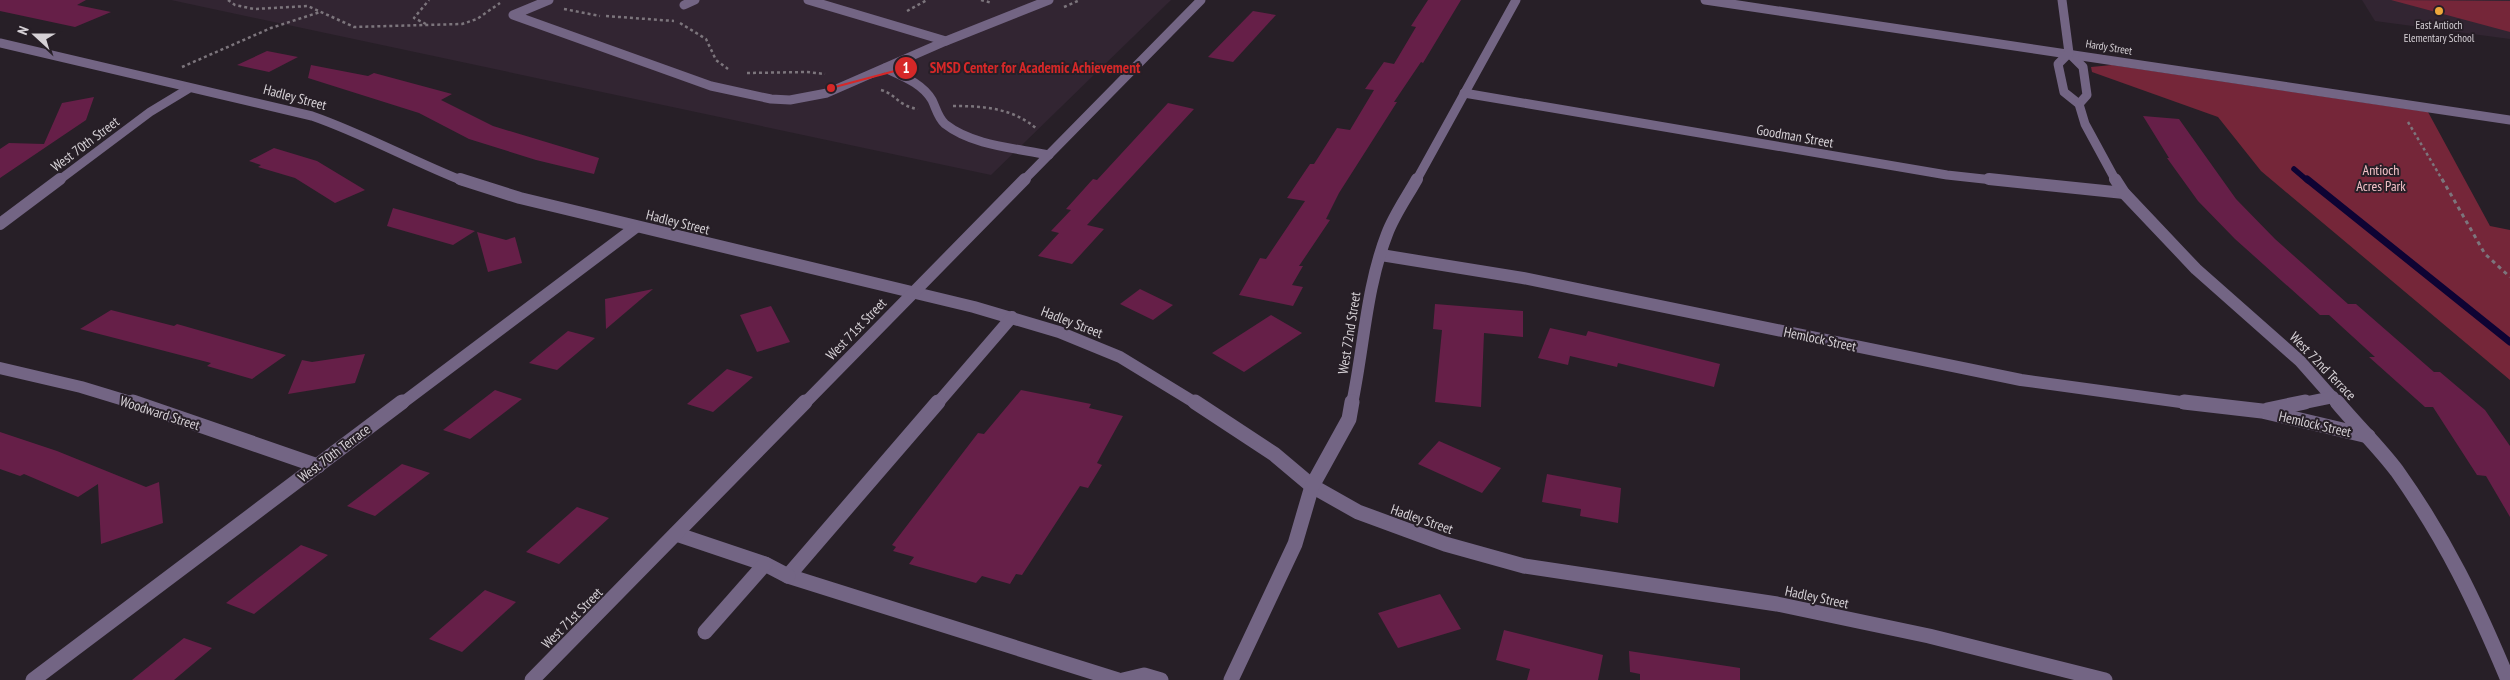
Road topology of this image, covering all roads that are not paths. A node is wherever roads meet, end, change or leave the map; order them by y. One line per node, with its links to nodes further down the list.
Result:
1 (549, 0): 13 (street)
2 (695, 0): 9 (street)
3 (808, 0): 10 (street)
4 (1049, 0): 10 (street)
5 (1201, 0): 18 (street, West 71st Street)
6 (1516, 0): 15 (street, West 72nd Street)
7 (1705, 0): 12 (street, Hardy Street)
8 (2062, 0): 12 (street)
9 (684, 5)
10 (946, 41): 13 (street)
11 (0, 43): 14 (street, Hadley Street)
12 (2069, 53): 16 (street); 16 (street, West 72nd Terrace); 17 (street, Hardy Street)
13 (885, 68): 18 (street)
14 (188, 89): 20 (street, West 70th Street); 21 (street, Hadley Street)
15 (1464, 92): 19 (street, Goodman Street); 22 (street, West 72nd Street)
16 (2079, 104): 19 (street, West 72nd Terrace)
17 (2510, 120)
18 (1048, 155): 23 (street, West 71st Street)
19 (2124, 193): 26 (street, West 72nd Terrace)
20 (0, 224)
21 (636, 227): 23 (street, Hadley Street); 29 (street, West 70th Terrace)
22 (1381, 255): 27 (street, Hemlock Street); 30 (street, West 72nd Street)
23 (912, 293): 24 (street, Hadley Street); 31 (street, West 71st Street)
24 (1012, 317): 30 (street, Hadley Street); 33 (street)
25 (0, 368): 29 (street, Woodward Street)
26 (2333, 397): 27 (street, Hemlock Street); 28 (street, West 72nd Terrace)
27 (2262, 411): 28 (street, Hemlock Street)
28 (2368, 436): 42 (street, West 72nd Terrace)
29 (318, 466): 35 (street, West 70th Terrace)
30 (1312, 486): 40 (street, West 72nd Street); 41 (street, Hadley Street)
31 (676, 534): 32 (street); 36 (street, West 71st Street)
32 (765, 564): 33 (street); 34 (street)
33 (788, 576): 37 (street)
34 (705, 632)
35 (33, 680)
36 (532, 680)
37 (1118, 680)
38 (1123, 680): 39 (street)
39 (1161, 680)
40 (1231, 680)
41 (2105, 680)
42 (2508, 680)

